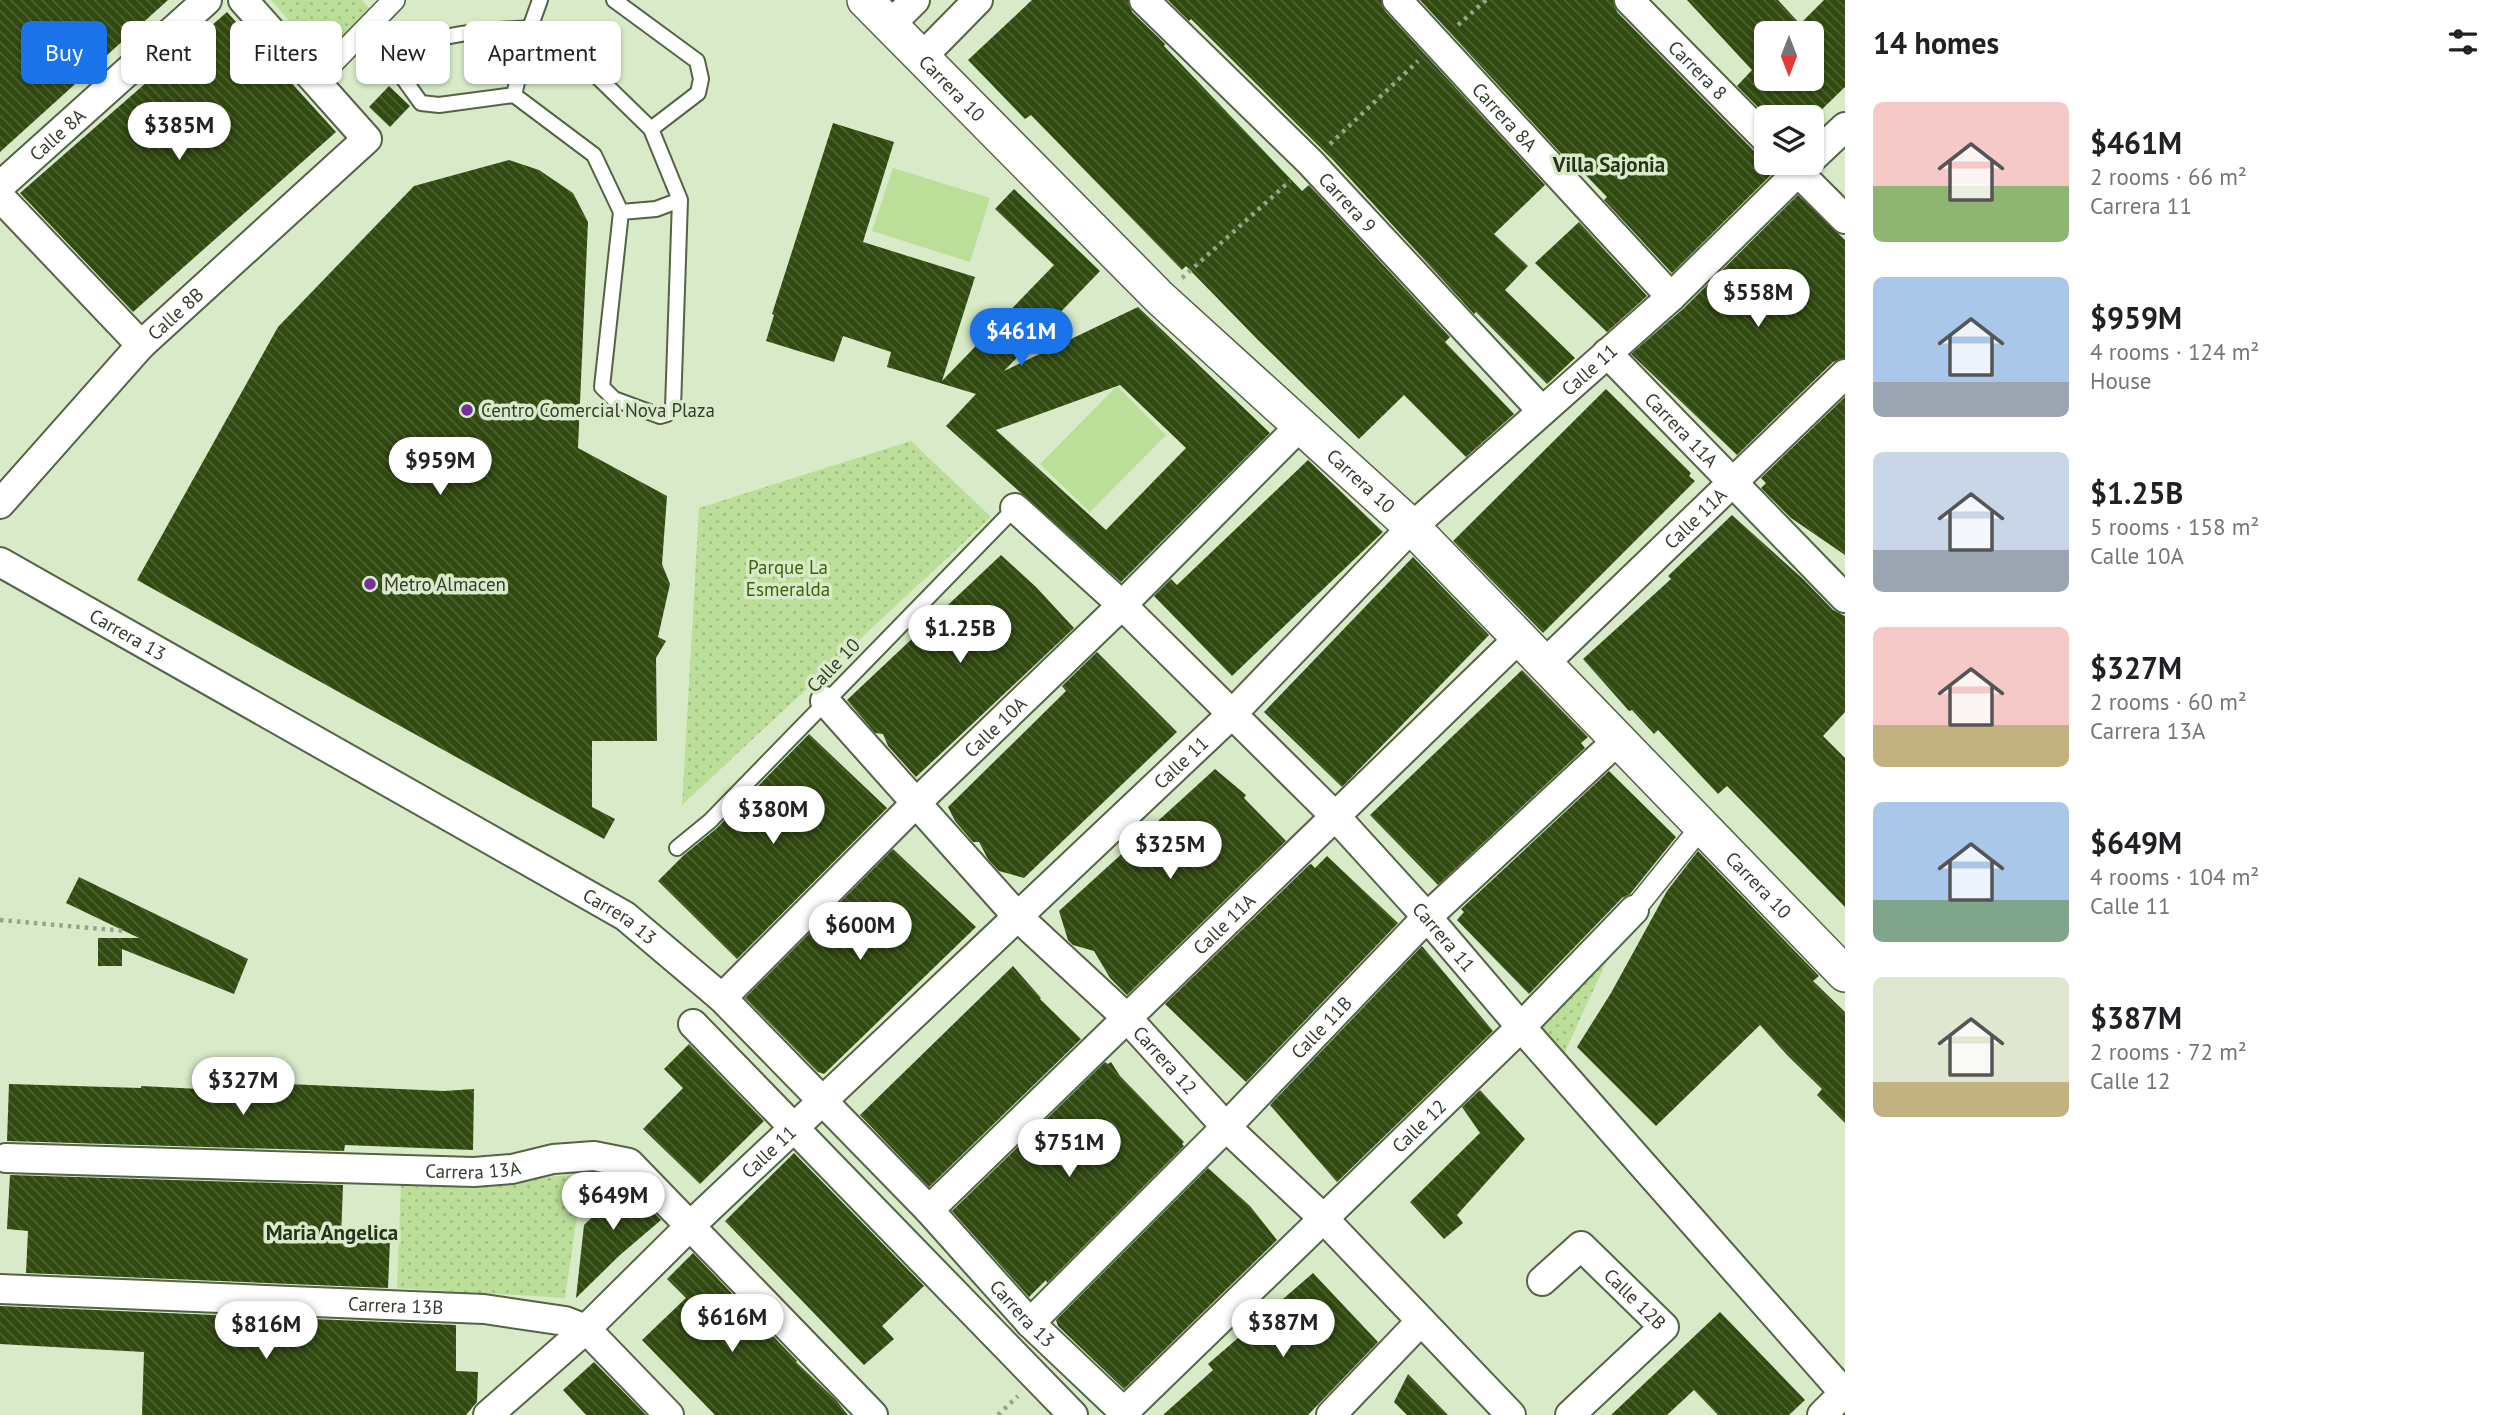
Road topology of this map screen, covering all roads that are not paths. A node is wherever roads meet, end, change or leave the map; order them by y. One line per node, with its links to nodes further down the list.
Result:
1 (207, 0): 28 (street, Calle 8A)
2 (243, 0): 12 (street)
3 (394, 0): 16 (street)
4 (540, 0): 13 (lane)
5 (614, 0): 24 (lane)
6 (865, 0): 14 (street, Carrera 10)
7 (915, 0): 14 (street)
8 (978, 0): 17 (street)
9 (1144, 0): 37 (street, Carrera 9)
10 (1397, 0): 33 (street, Carrera 8A)
11 (1629, 0): 22 (street, Carrera 8)
12 (261, 21)
13 (532, 21)
14 (891, 24): 17 (street, Carrera 10)
15 (464, 34): 21 (lane)
16 (342, 53)
17 (922, 57): 38 (street, Carrera 10)
18 (317, 84): 34 (street, Calle 8B)
19 (517, 84): 21 (lane)
20 (605, 84): 24 (lane)
21 (514, 95): 31 (lane)
22 (1754, 127)
23 (1845, 127): 25 (street, Calle 11)
24 (651, 129): 30 (lane)
25 (1824, 145)
26 (1790, 175): 33 (street, Calle 11)
27 (1810, 175): 32 (street)
28 (0, 186)
29 (0, 197): 34 (street)
30 (680, 200): 31 (lane); 31 (lane)
31 (621, 212)
32 (1845, 219)
33 (1671, 297): 35 (street, Calle 11)
34 (141, 345): 40 (street, Calle 8B)
35 (1607, 353): 37 (street, Calle 11); 39 (street, Carrera 11A)
36 (1845, 374): 39 (street, Calle 11A)
37 (1542, 411): 42 (street, Calle 11)
38 (1300, 426): 42 (street, Carrera 10); 45 (street, Calle 10A)
39 (1731, 481): 44 (street, Carrera 11A); 47 (street, Calle 11A)
40 (0, 505)
41 (1015, 508): 45 (street, Carrera 11); 48 (lane, Calle 10)
42 (1412, 527): 46 (street, Carrera 10); 49 (street, Calle 11)
43 (0, 562): 59 (street, Carrera 13)
44 (1845, 598)
45 (1122, 606): 49 (street, Carrera 11); 51 (street, Calle 10A)
46 (1519, 638): 47 (street, Carrera 10); 52 (street, Calle 11A)
47 (1544, 664): 50 (street, Carrera 10)
48 (825, 701): 51 (street, Carrera 12); 54 (lane, Calle 10)
49 (1232, 714): 52 (street, Carrera 11); 56 (street, Calle 11)
50 (1618, 740): 53 (street, Carrera 10); 57 (street, Calle 11B)
51 (915, 804): 56 (street, Carrera 12); 59 (street, Calle 10A)
52 (1336, 817): 57 (street, Carrera 11); 60 (street, Calle 11A)
53 (1702, 827): 55 (street, Calle 12); 58 (street, Carrera 10)
54 (677, 848)
55 (1634, 910): 62 (street, Calle 12)
56 (1017, 916): 60 (street, Carrera 12); 63 (street, Calle 11)
57 (1427, 917): 62 (street, Carrera 11); 64 (street, Calle 11B)
58 (1845, 974)
59 (722, 998): 63 (street, Carrera 13)
60 (1127, 1018): 64 (street, Carrera 12); 67 (street, Calle 11A)
61 (693, 1024): 65 (street, Carrera 13)
62 (1521, 1027): 68 (street, Calle 12); 75 (street, Carrera 11)
63 (822, 1102): 65 (street, Calle 11); 67 (street, Carrera 13)
64 (1226, 1127): 68 (street, Carrera 12); 73 (street, Calle 11B)
65 (794, 1129): 69 (street, Calle 11); 80 (street, Carrera 13)
66 (6, 1158): 69 (street, Carrera 13A)
67 (929, 1210): 73 (street, Carrera 13)
68 (1324, 1219): 72 (street, Carrera 12); 76 (street, Calle 12)
69 (691, 1225): 74 (street, Calle 11); 79 (street, Carrera 13A)
70 (1542, 1281): 83 (street, Calle 12B)
71 (0, 1289): 74 (street, Carrera 13B)
72 (1421, 1321): 81 (street); 82 (street, Carrera 12)
73 (1030, 1323): 76 (street, Carrera 13)
74 (586, 1329): 77 (street, Calle 11); 78 (street, Carrera 13B)
75 (1845, 1393): 84 (street)
76 (1125, 1414)
77 (488, 1415)
78 (669, 1415)
79 (873, 1415)
80 (1073, 1415)
81 (1331, 1415)
82 (1511, 1415)
83 (1570, 1415)
84 (1822, 1415)

